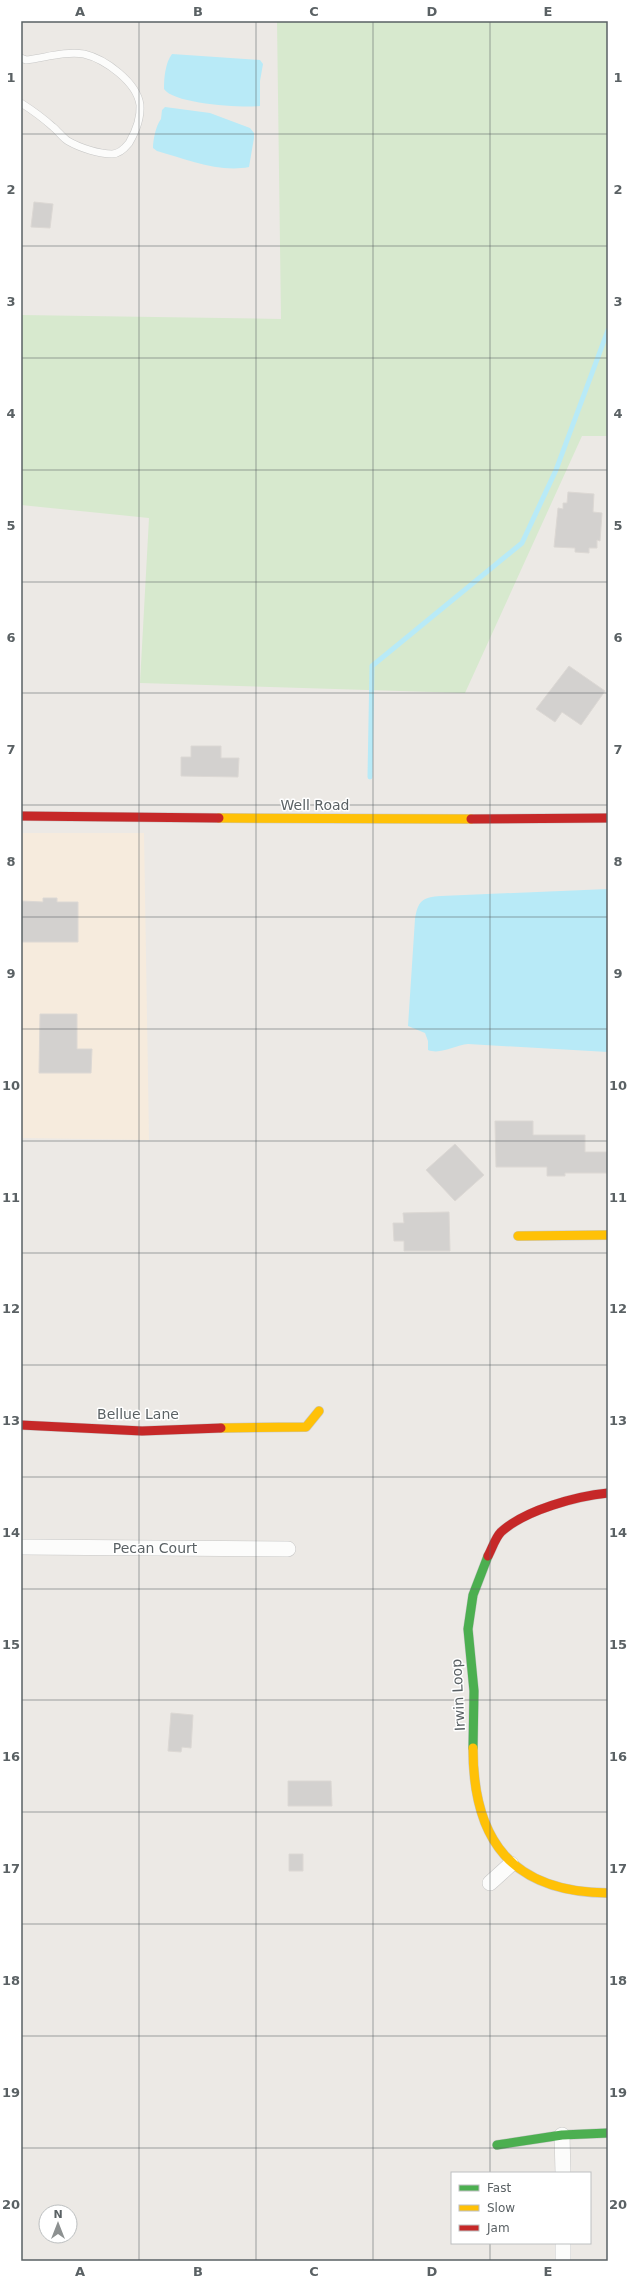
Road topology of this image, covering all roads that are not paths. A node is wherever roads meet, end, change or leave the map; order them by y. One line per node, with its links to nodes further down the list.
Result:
1 (21, 58): 2 (lane)
2 (21, 103)
3 (21, 816): 4 (street, Well Road)
4 (608, 818)
5 (518, 1236): 6 (street)
6 (608, 1236)
7 (319, 1411): 8 (street, Bellue Lane)
8 (21, 1425)
9 (608, 1493): 12 (street, Irwin Loop)
10 (21, 1547): 11 (street, Pecan Court)
11 (288, 1549)
12 (511, 1864): 13 (street); 14 (street, Irwin Loop)
13 (490, 1883)
14 (608, 1893)
15 (608, 2133): 16 (street)
16 (562, 2134): 17 (street); 18 (street)
17 (497, 2145)
18 (563, 2172)
19 (563, 2244): 20 (street)
20 (563, 2261)

